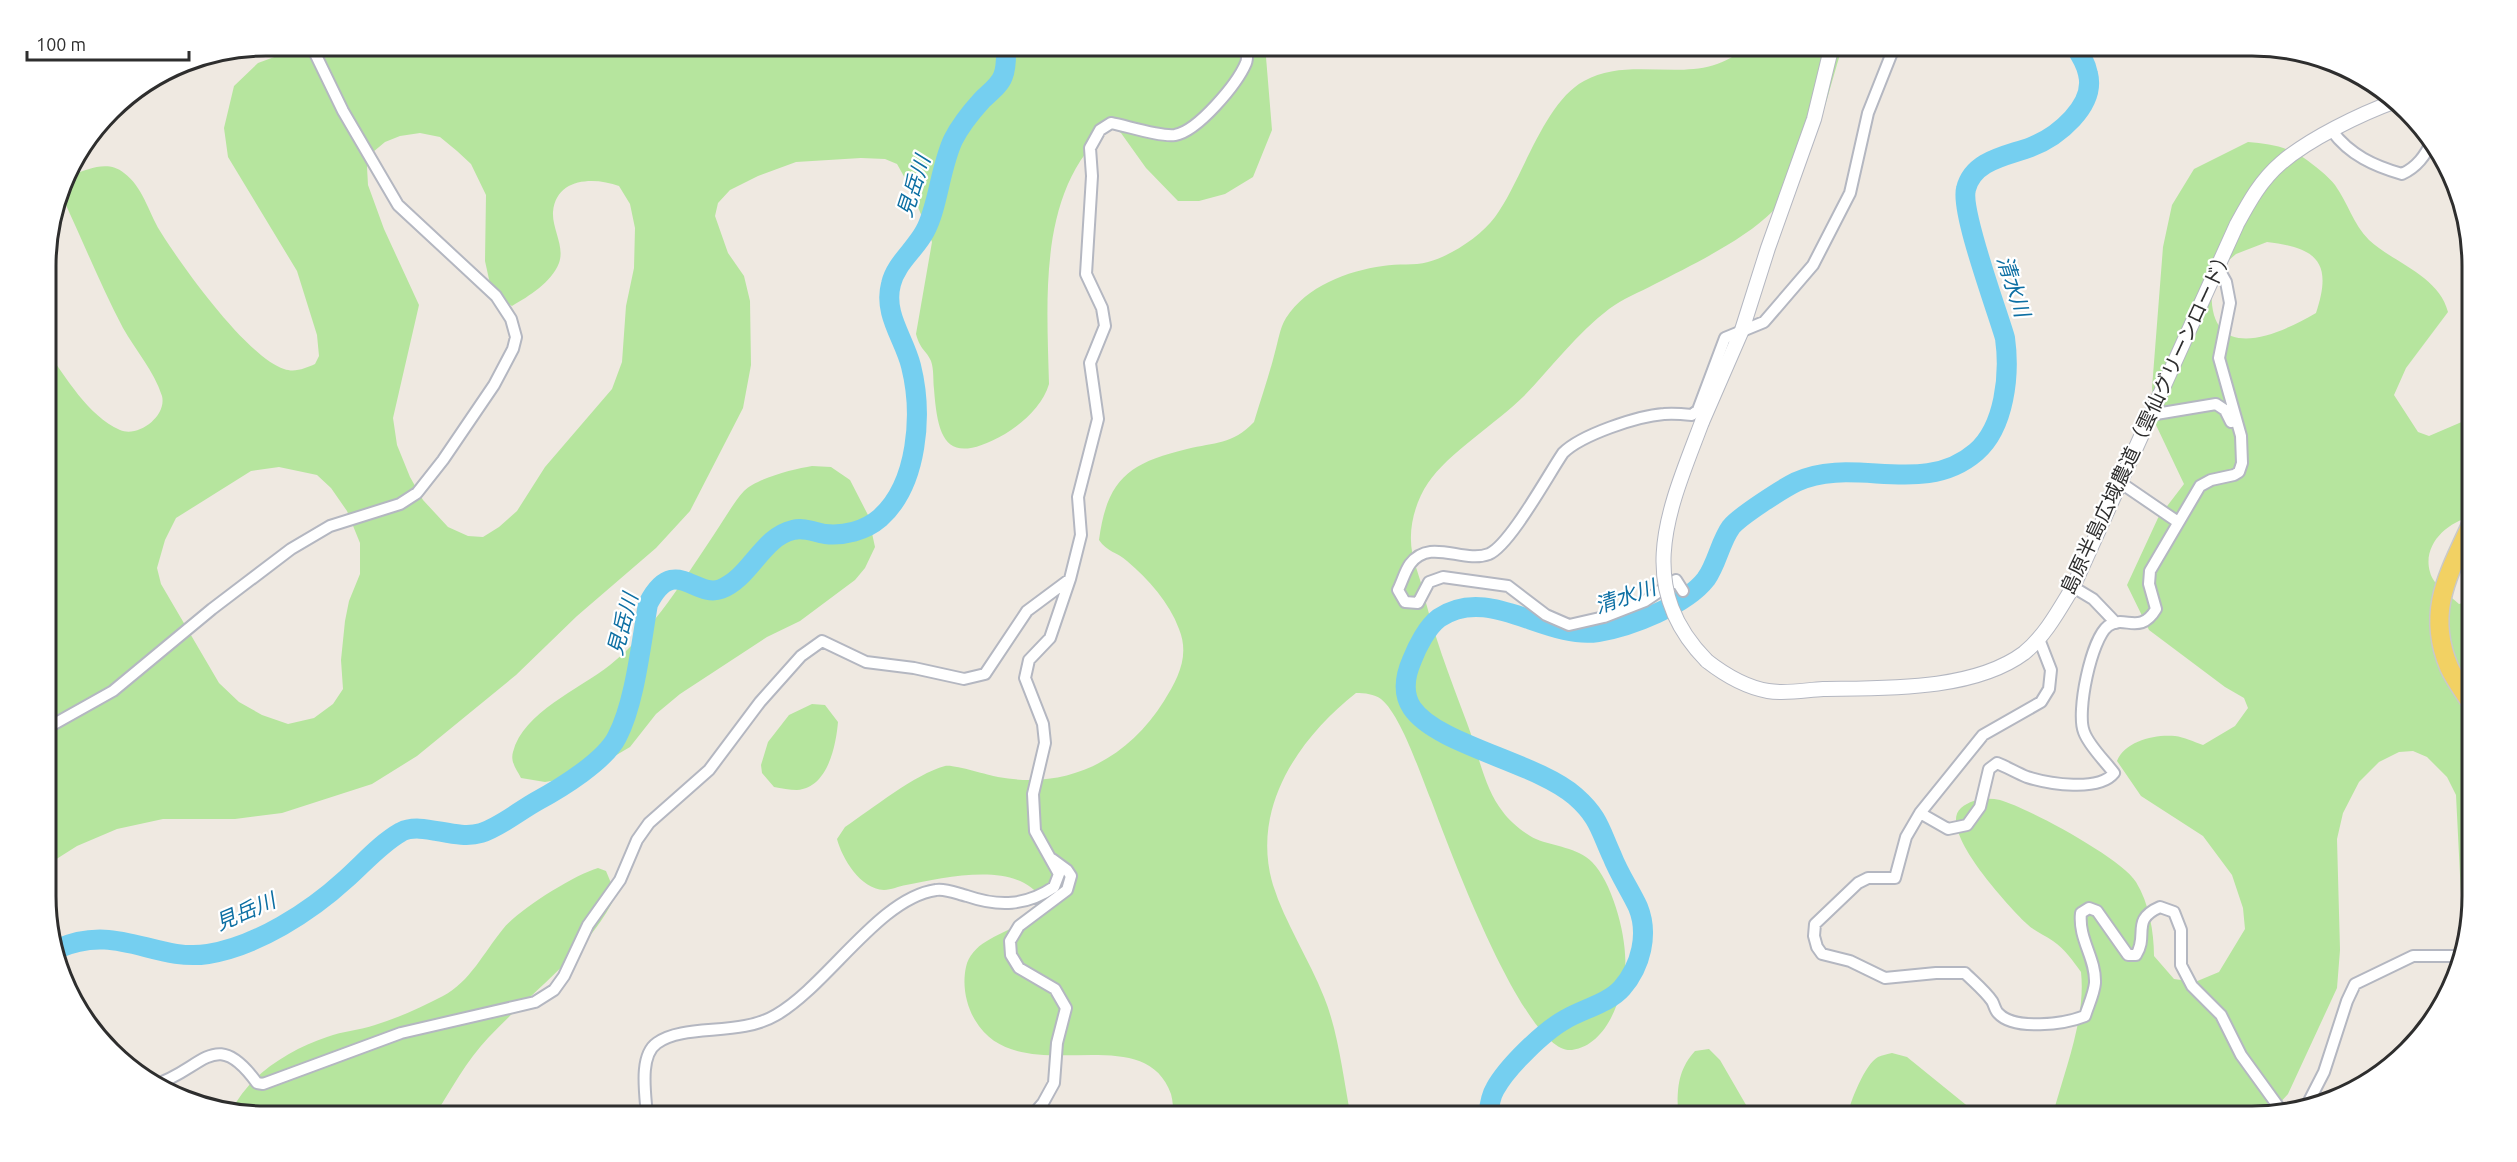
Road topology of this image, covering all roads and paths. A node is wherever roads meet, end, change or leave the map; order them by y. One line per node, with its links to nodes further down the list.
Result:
1 (316, 56): 21 (street)
2 (1247, 56): 15 (street)
3 (1829, 56): 9 (street, 島原半島広域農道（雲仙グリーンロード）)
4 (1891, 56): 9 (street)
5 (2387, 105): 6 (street, 島原半島広域農道（雲仙グリーンロード）)
6 (2332, 131): 7 (street); 8 (street, 島原半島広域農道（雲仙グリーンロード）)
7 (2427, 151)
8 (2217, 266): 10 (street, 島原半島広域農道（雲仙グリーンロード）); 11 (street)
9 (1742, 330): 17 (street); 19 (street, 島原半島広域農道（雲仙グリーンロード）, bridge)
10 (2150, 415): 11 (street); 12 (street, 島原半島広域農道（雲仙グリーンロード）)
11 (2240, 448): 13 (street)
12 (2121, 483): 13 (street); 16 (street, 島原半島広域農道（雲仙グリーンロード）)
13 (2178, 522): 18 (street)
14 (2462, 546): 20 (main road)
15 (1070, 579): 23 (street); 25 (street)
16 (2073, 587): 18 (street); 19 (street, 島原半島広域農道（雲仙グリーンロード）)
17 (1683, 591)
18 (2116, 623): 22 (street)
19 (2039, 639): 22 (street)
20 (2462, 688)
21 (56, 722)
22 (1920, 813): 27 (street)
23 (1049, 858): 28 (street); 29 (street)
24 (2452, 956): 26 (street)
25 (166, 1081)
26 (2311, 1097)
27 (2277, 1105)
28 (647, 1106)
29 (1041, 1106)

